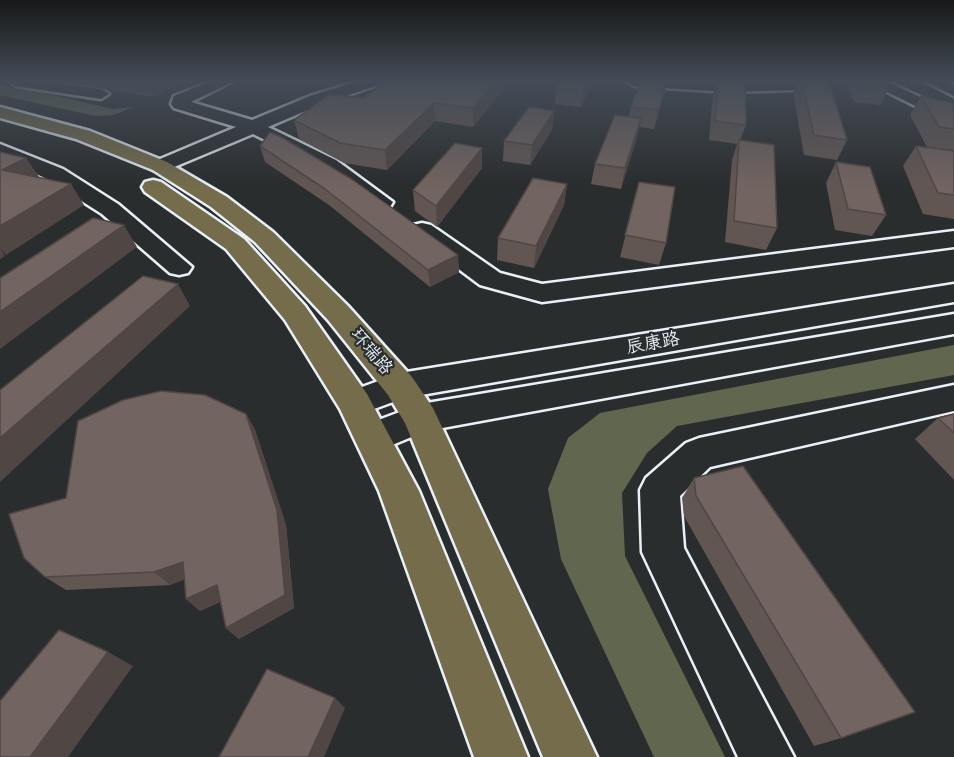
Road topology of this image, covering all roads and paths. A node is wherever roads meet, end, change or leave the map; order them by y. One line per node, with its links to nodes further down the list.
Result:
1 (16, 116): 7 (main road, 环瑞路)
2 (221, 116): 5 (street)
3 (277, 116): 5 (street)
4 (0, 122): 14 (main road)
5 (254, 126): 7 (street); 8 (street)
6 (0, 150): 9 (street)
7 (160, 166): 12 (main road, 环瑞路)
8 (954, 238)
9 (179, 267)
10 (954, 293): 12 (street, 辰康路)
11 (954, 324): 15 (street, 辰康路)
12 (400, 386): 14 (street, 辰康路); 15 (main road, 环瑞路)
13 (954, 398): 19 (street)
14 (355, 403): 16 (main road)
15 (421, 418): 16 (street, 辰康路); 18 (main road, 环瑞路)
16 (373, 438): 17 (main road)
17 (501, 757)
18 (570, 757)
19 (767, 757)

